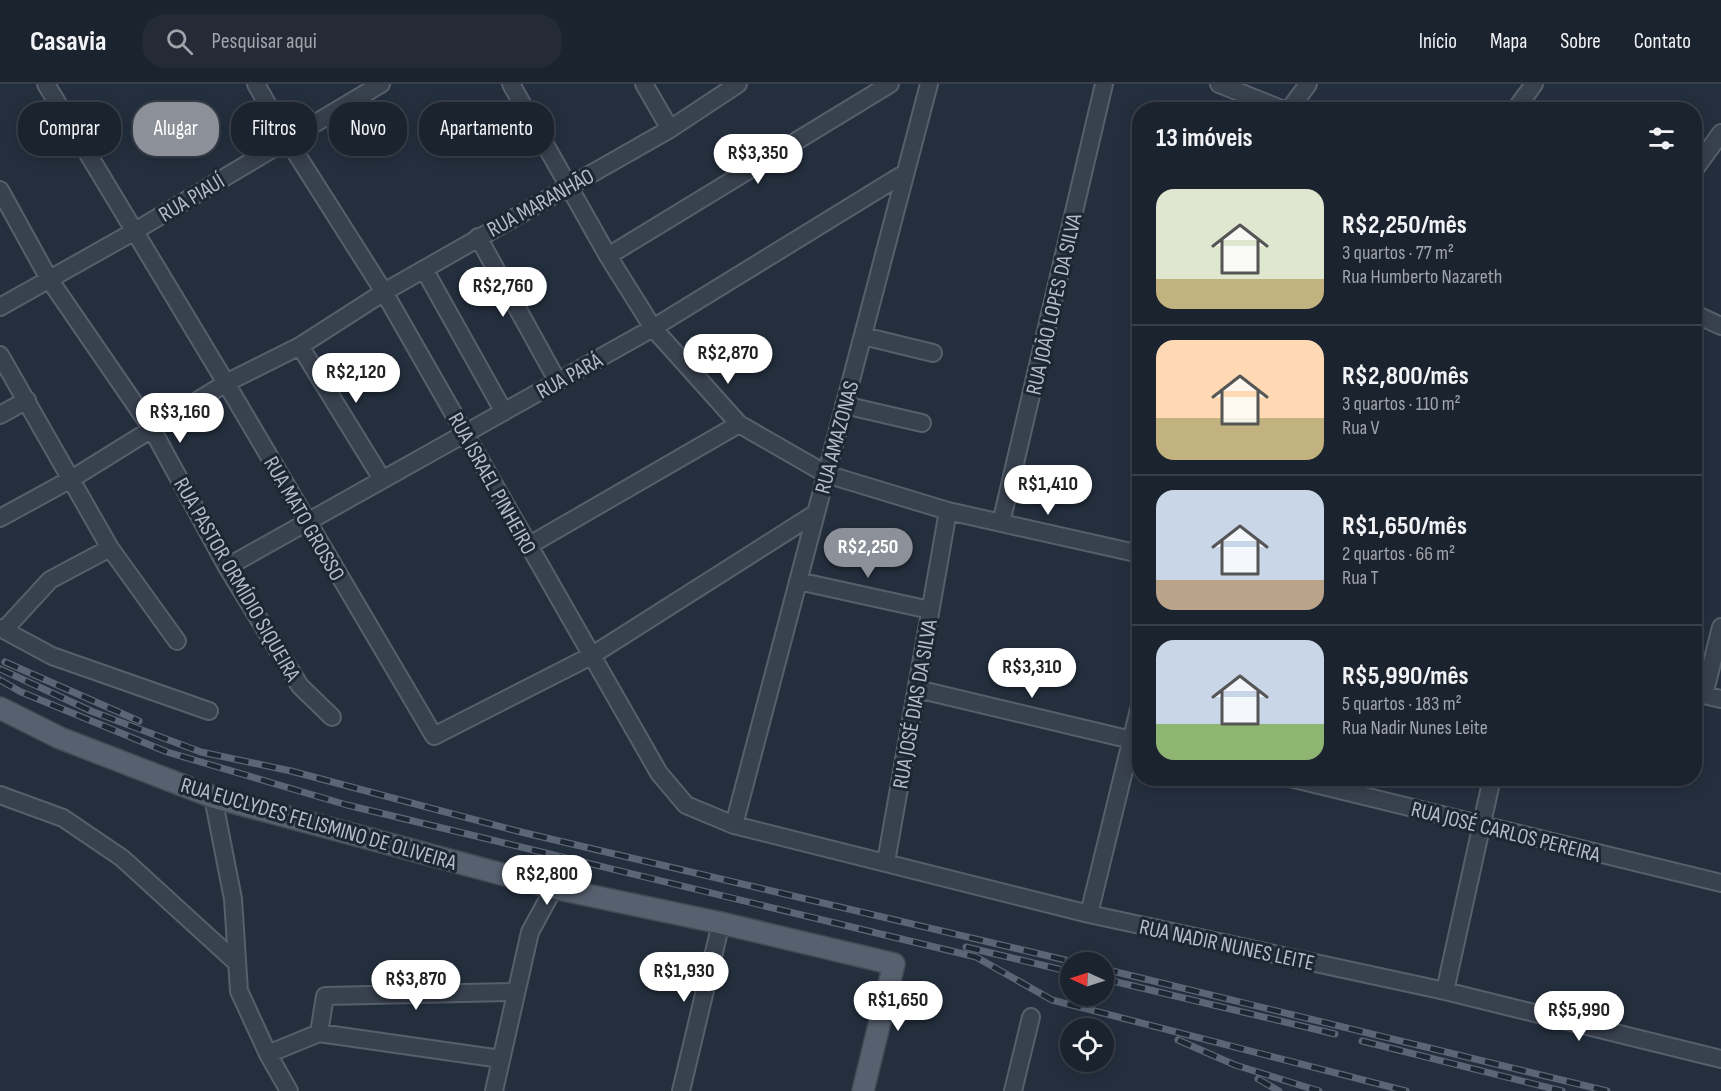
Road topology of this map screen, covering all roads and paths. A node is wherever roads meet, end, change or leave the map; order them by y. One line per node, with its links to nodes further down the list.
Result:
1 (46, 84): 26 (street, RUA MATO GROSSO)
2 (256, 84): 13 (street, RUA ISRAEL PINHEIRO)
3 (381, 84): 17 (street, RUA PIAUÍ)
4 (511, 84): 24 (street)
5 (644, 84): 18 (street)
6 (738, 84): 18 (street, RUA MARANHÃO)
7 (890, 84): 28 (street)
8 (929, 84): 23 (street, RUA AMAZONAS)
9 (1104, 84): 57 (street, RUA JOÃO LOPES DA SILVA)
10 (1219, 84): 14 (street)
11 (1308, 84): 15 (street)
12 (1534, 84): 16 (street)
13 (266, 102)
14 (1264, 102)
15 (1295, 102)
16 (1521, 102)
17 (317, 121)
18 (670, 129): 24 (street, RUA MARANHÃO)
19 (1721, 133): 22 (street)
20 (259, 156): 26 (street, RUA PIAUÍ)
21 (298, 156): 31 (street, RUA ISRAEL PINHEIRO)
22 (1702, 159)
23 (905, 173): 35 (street, RUA PARÁ); 36 (street, RUA AMAZONAS)
24 (568, 186): 27 (street, RUA MARANHÃO); 28 (street)
25 (0, 190): 30 (street, RUA PASTOR ORMÍDIO SIQUEIRA)
26 (135, 231): 30 (street, RUA PIAUÍ); 41 (street, RUA MATO GROSSO)
27 (478, 237): 29 (street, RUA MARANHÃO); 40 (street)
28 (608, 256): 35 (street)
29 (424, 269): 31 (street, RUA MARANHÃO); 44 (street)
30 (49, 279): 32 (street, RUA PIAUÍ); 48 (street, RUA PASTOR ORMÍDIO SIQUEIRA)
31 (384, 291): 37 (street, RUA MARANHÃO); 49 (street, RUA ISRAEL PINHEIRO)
32 (0, 307)
33 (1702, 317): 34 (street)
34 (1721, 326)
35 (653, 328): 40 (street, RUA PARÁ); 47 (street)
36 (863, 336): 38 (street); 43 (street, RUA AMAZONAS)
37 (300, 346): 41 (street, RUA MARANHÃO); 52 (street)
38 (933, 353)
39 (0, 355): 42 (street)
40 (558, 382): 44 (street, RUA PARÁ)
41 (226, 383): 48 (street, RUA MARANHÃO); 56 (street, RUA MATO GROSSO)
42 (27, 400): 45 (street); 51 (street)
43 (844, 405): 46 (street); 50 (street, RUA AMAZONAS)
44 (504, 412): 49 (street, RUA PARÁ)
45 (0, 415)
46 (922, 423)
47 (739, 424): 50 (street); 58 (street)
48 (152, 429): 51 (street, RUA MARANHÃO); 61 (street, RUA PASTOR ORMÍDIO SIQUEIRA)
49 (465, 432): 52 (street, RUA PARÁ); 58 (street, RUA ISRAEL PINHEIRO)
50 (826, 474): 53 (street); 54 (street, RUA AMAZONAS)
51 (73, 478): 55 (street, RUA MARANHÃO); 59 (street)
52 (382, 479): 56 (street, RUA PARÁ)
53 (948, 511): 57 (street); 63 (street, RUA JOSÉ DIAS DA SILVA)
54 (816, 513): 62 (street, RUA AMAZONAS); 67 (street)
55 (0, 518)
56 (307, 522): 61 (street, RUA PARÁ); 67 (street, RUA MATO GROSSO)
57 (1001, 523): 60 (street)
58 (528, 546): 67 (street, RUA ISRAEL PINHEIRO)
59 (110, 548): 65 (street); 66 (street)
60 (1132, 552)
61 (228, 567): 74 (street, RUA PASTOR ORMÍDIO SIQUEIRA)
62 (798, 581): 63 (street); 81 (street, RUA AMAZONAS)
63 (930, 610): 69 (street, RUA JOSÉ DIAS DA SILVA)
64 (1721, 627): 68 (street)
65 (2, 629): 73 (street)
66 (177, 641)
67 (591, 656): 81 (street, RUA ISRAEL PINHEIRO)
68 (1702, 685)
69 (917, 689): 75 (street); 83 (street, RUA JOSÉ DIAS DA SILVA)
70 (1702, 695): 71 (street)
71 (1721, 699)
72 (0, 708): 80 (main road, RUA EUCLYDES FELISMINO DE OLIVEIRA)
73 (210, 711)
74 (332, 717)
75 (1132, 740)
76 (1132, 756): 86 (street)
77 (1323, 786): 82 (street, RUA JOSÉ CARLOS PEREIRA)
78 (1490, 786): 82 (street)
79 (0, 795): 88 (street)
80 (213, 797): 85 (main road, RUA EUCLYDES FELISMINO DE OLIVEIRA); 88 (street)
81 (734, 825): 83 (street, RUA NADIR NUNES LEITE)
82 (1482, 825): 84 (street, RUA JOSÉ CARLOS PEREIRA); 89 (street)
83 (886, 862): 86 (street, RUA NADIR NUNES LEITE)
84 (1721, 883)
85 (554, 888): 87 (main road, RUA EUCLYDES FELISMINO DE OLIVEIRA); 90 (street)
86 (1089, 914): 89 (street, RUA NADIR NUNES LEITE)
87 (721, 923): 98 (street); 99 (main road, RUA EUCLYDES FELISMINO DE OLIVEIRA)
88 (237, 963): 93 (street)
89 (1445, 991): 95 (street, RUA NADIR NUNES LEITE)
90 (515, 992): 92 (street); 94 (street)
91 (1031, 1017): 100 (street)
92 (319, 1034): 93 (street); 94 (street)
93 (268, 1053): 96 (street)
94 (501, 1059): 97 (street)
95 (1721, 1059)
96 (289, 1091)
97 (494, 1091)
98 (681, 1091)
99 (863, 1091)
100 (1013, 1091)

